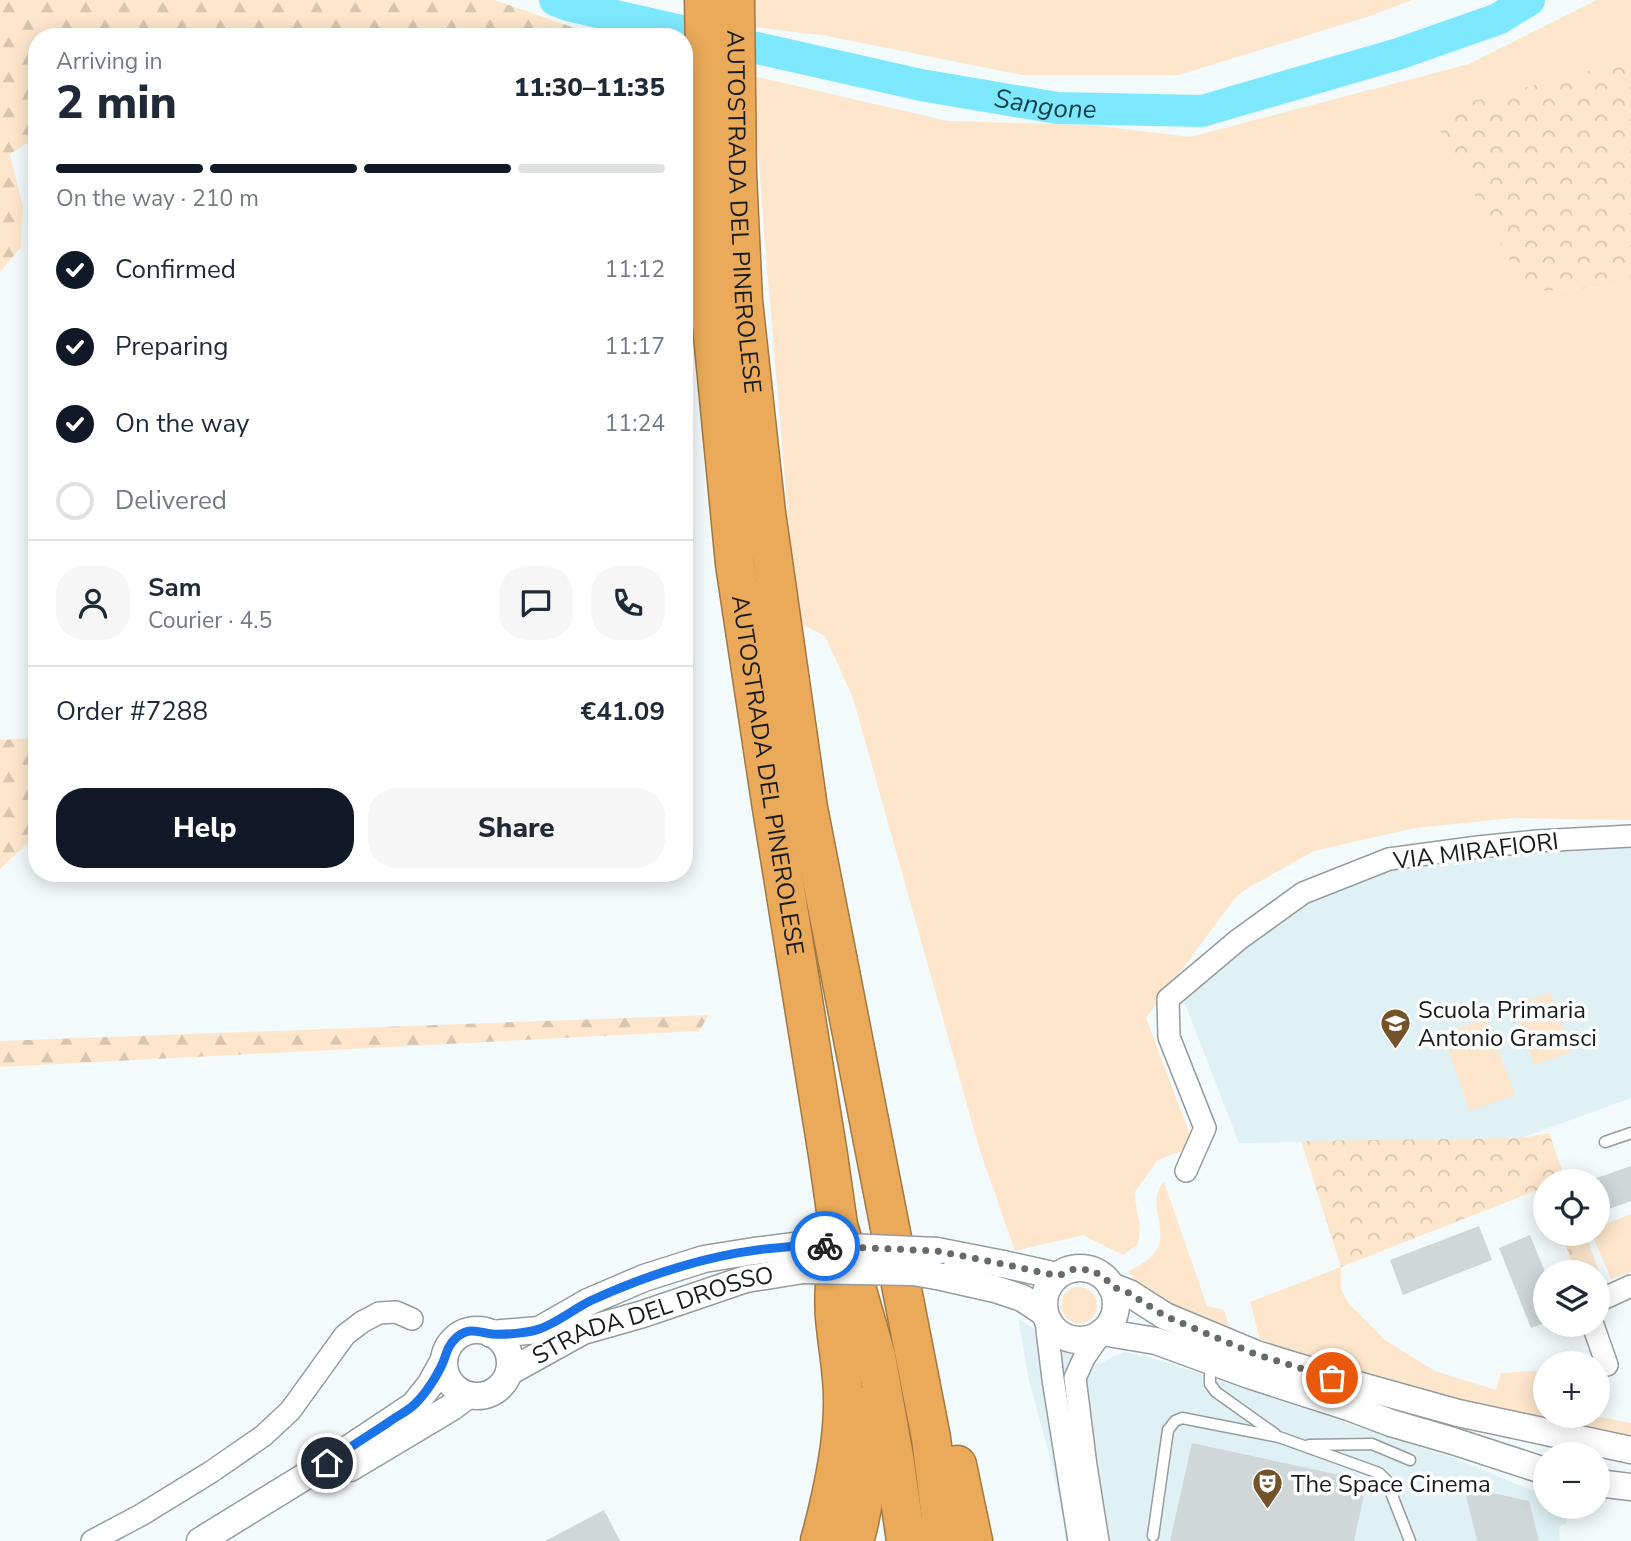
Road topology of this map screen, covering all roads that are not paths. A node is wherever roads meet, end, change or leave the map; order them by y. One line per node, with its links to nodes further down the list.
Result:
1 (704, 0): 8 (highway, AUTOSTRADA DEL PINEROLESE)
2 (735, 0): 4 (highway, AUTOSTRADA DEL PINEROLESE)
3 (1631, 836): 7 (street, VIA MIRAFIORI)
4 (866, 1103): 36 (highway, AUTOSTRADA DEL PINEROLESE); 37 (highway)
5 (1631, 1133): 6 (lane)
6 (1605, 1142)
7 (1186, 1171)
8 (838, 1224): 33 (highway); 34 (highway); 35 (highway, AUTOSTRADA DEL PINEROLESE)
9 (802, 1257): 10 (street, STRADA DEL DROSSO, bridge); 14 (street, STRADA DEL DROSSO, bridge); 17 (street, STRADA DEL DROSSO); 20 (street, STRADA DEL DROSSO)
10 (1058, 1276): 11 (street); 14 (street)
11 (1111, 1286): 16 (street); 24 (street)
12 (1631, 1286): 13 (street)
13 (1610, 1296)
14 (1045, 1313): 16 (street); 38 (street)
15 (412, 1319): 30 (street)
16 (1102, 1332): 19 (street); 39 (street)
17 (491, 1334): 18 (street); 20 (street)
18 (444, 1360): 21 (street); 31 (street)
19 (1210, 1361): 22 (lane); 26 (street)
20 (509, 1372): 21 (street)
21 (468, 1395): 32 (street)
22 (1279, 1437): 23 (lane); 29 (lane)
23 (1303, 1446): 25 (lane); 40 (lane)
24 (1631, 1450)
25 (1410, 1460)
26 (1533, 1467)
27 (1610, 1484): 28 (street)
28 (1631, 1487)
29 (1153, 1536)
30 (92, 1541)
31 (200, 1541)
32 (233, 1541)
33 (820, 1541)
34 (854, 1541)
35 (906, 1541)
36 (942, 1541)
37 (973, 1541)
38 (1079, 1541)
39 (1098, 1541)
40 (1410, 1541)

